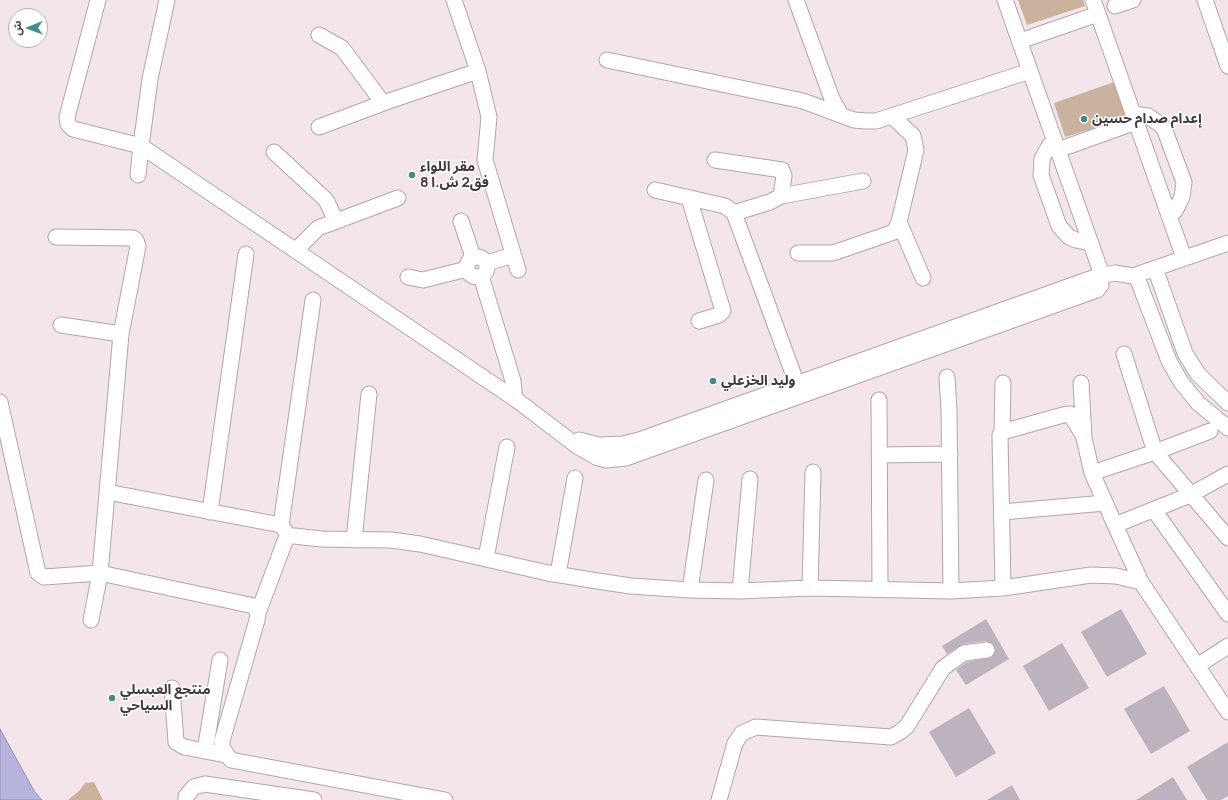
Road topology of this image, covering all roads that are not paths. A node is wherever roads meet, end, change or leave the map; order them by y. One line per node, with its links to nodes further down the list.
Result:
1 (98, 0): 21 (street)
2 (165, 0): 21 (street)
3 (454, 0): 14 (street)
4 (796, 0): 17 (street)
5 (1005, 0): 11 (street)
6 (1133, 0): 8 (street)
7 (1204, 0): 13 (street)
8 (1115, 6)
9 (1096, 7): 11 (street); 19 (street)
10 (319, 35): 16 (street)
11 (1020, 41): 15 (street)
12 (607, 60): 17 (street)
13 (1228, 66)
14 (478, 71): 16 (street); 42 (street)
15 (1030, 72): 18 (street); 22 (street)
16 (383, 103): 20 (street)
17 (841, 115): 18 (street)
18 (892, 116): 35 (street)
19 (1135, 118): 22 (street); 32 (street); 32 (street)
20 (319, 127)
21 (141, 146): 25 (street); 39 (street)
22 (1057, 146): 37 (street); 37 (street)
23 (274, 152): 33 (street)
24 (715, 160): 28 (street)
25 (138, 175)
26 (863, 181): 28 (street)
27 (655, 190): 30 (street)
28 (781, 196): 31 (street)
29 (398, 198): 33 (street)
30 (689, 198): 31 (street); 53 (street)
31 (734, 214): 60 (street)
32 (1169, 216): 43 (street)
33 (336, 221): 39 (street)
34 (460, 221): 44 (street)
35 (899, 222): 40 (street); 51 (street)
36 (56, 237): 55 (street)
37 (1091, 243): 48 (street)
38 (1228, 243): 43 (street)
39 (296, 250): 62 (street)
40 (798, 253)
41 (246, 254): 85 (street)
42 (513, 255): 46 (street); 47 (street)
43 (1184, 258): 45 (street)
44 (470, 263): 46 (street); 50 (street)
45 (1155, 268): 49 (street); 65 (street)
46 (484, 270): 62 (street)
47 (518, 270)
48 (1100, 275): 49 (street); 60 (street); 66 (street)
49 (1136, 275): 67 (street)
50 (408, 277)
51 (923, 278)
52 (313, 300): 88 (street)
53 (699, 321)
54 (61, 325): 55 (street)
55 (121, 334): 81 (street)
56 (1124, 354): 72 (street)
57 (947, 377): 73 (street)
58 (1003, 383): 69 (street)
59 (1081, 383): 70 (street)
60 (797, 384): 66 (street)
61 (369, 394): 90 (street)
62 (515, 399): 66 (street)
63 (879, 400): 74 (street)
64 (0, 402): 92 (street)
65 (1228, 403)
66 (555, 427)
67 (1228, 428)
68 (1210, 431): 72 (street)
69 (1002, 432): 70 (street); 86 (street)
70 (1084, 438): 76 (street)
71 (507, 447): 91 (street)
72 (1154, 452): 76 (street); 82 (street)
73 (950, 454): 74 (street); 100 (street)
74 (880, 455): 97 (street)
75 (813, 472): 95 (street)
76 (1092, 473): 83 (street)
77 (1228, 474): 82 (street)
78 (575, 478): 93 (street)
79 (750, 479): 99 (street)
80 (706, 480): 98 (street)
81 (107, 492): 85 (street); 92 (street)
82 (1190, 495): 84 (street); 89 (street)
83 (1105, 503): 86 (street); 87 (street)
84 (1154, 510): 87 (street); 102 (street)
85 (210, 512): 88 (street)
86 (1002, 512): 96 (street)
87 (1114, 525): 94 (street)
88 (285, 531): 90 (street); 101 (street)
89 (1228, 538)
90 (354, 540): 91 (street)
91 (486, 558): 93 (street)
92 (100, 573): 101 (street); 103 (street)
93 (558, 574): 98 (street)
94 (1141, 582): 96 (street); 107 (street)
95 (810, 588): 97 (street); 99 (street)
96 (1004, 588): 100 (street)
97 (880, 589): 100 (street)
98 (690, 590): 99 (street)
99 (740, 591)
100 (951, 591)
101 (258, 613): 111 (street)
102 (1228, 614)
103 (91, 620)
104 (1228, 646): 107 (street)
105 (987, 650): 115 (street)
106 (220, 660): 110 (street)
107 (1197, 666): 109 (street)
108 (172, 688): 110 (street)
109 (1228, 712)
110 (205, 751): 111 (street)
111 (226, 755): 114 (street)
112 (186, 800): 113 (street)
113 (314, 800)
114 (445, 800)
115 (719, 800)

